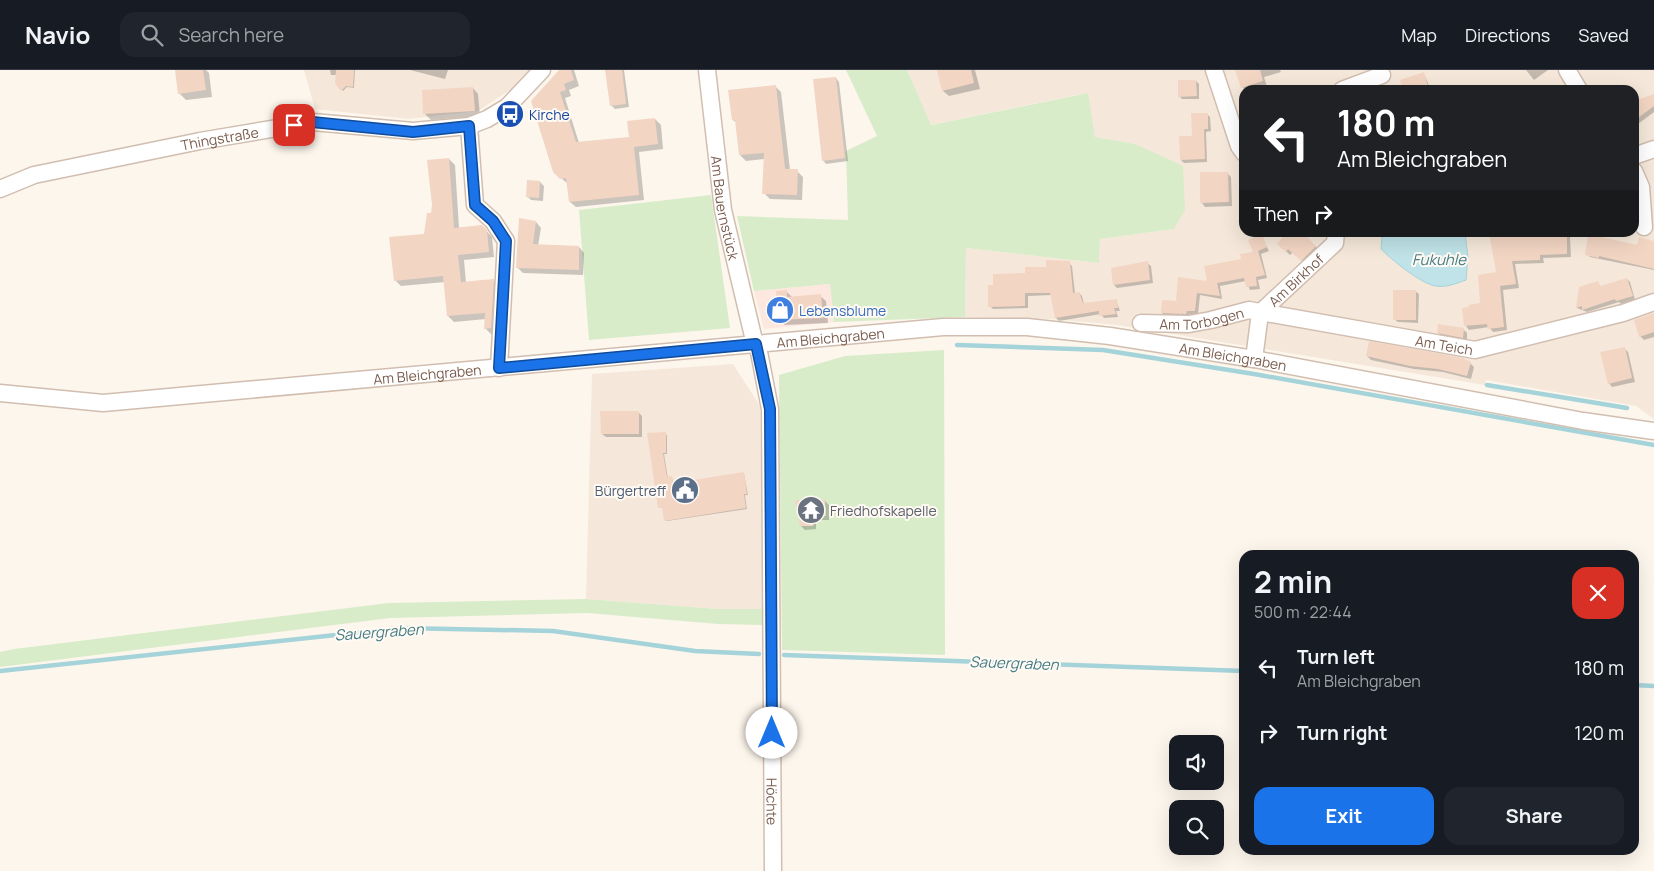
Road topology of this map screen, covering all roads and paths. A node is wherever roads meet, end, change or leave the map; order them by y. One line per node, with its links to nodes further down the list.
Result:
1 (542, 70): 8 (street, Thingstraße)
2 (706, 70): 19 (street, Am Bauernstück)
3 (1214, 70): 9 (street)
4 (1567, 70): 7 (street)
5 (1382, 75): 6 (street)
6 (1355, 85)
7 (1576, 85)
8 (469, 126): 13 (street, Thingstraße); 21 (street)
9 (1239, 146)
10 (1654, 149): 11 (street)
11 (1639, 154)
12 (1639, 182): 14 (street)
13 (0, 189)
14 (1644, 227)
15 (1336, 237): 17 (street, Am Birkhof)
16 (1654, 302): 17 (street, Am Teich)
17 (1260, 313): 18 (street, Am Torbogen); 20 (street, Am Birkhof)
18 (1141, 323)
19 (756, 344): 20 (street, Am Bleichgraben); 21 (street, Am Bleichgraben); 24 (street, Höchte)
20 (1254, 359): 23 (street, Am Bleichgraben)
21 (499, 368): 22 (street, Am Bleichgraben)
22 (0, 393)
23 (1654, 431)
24 (773, 871)

